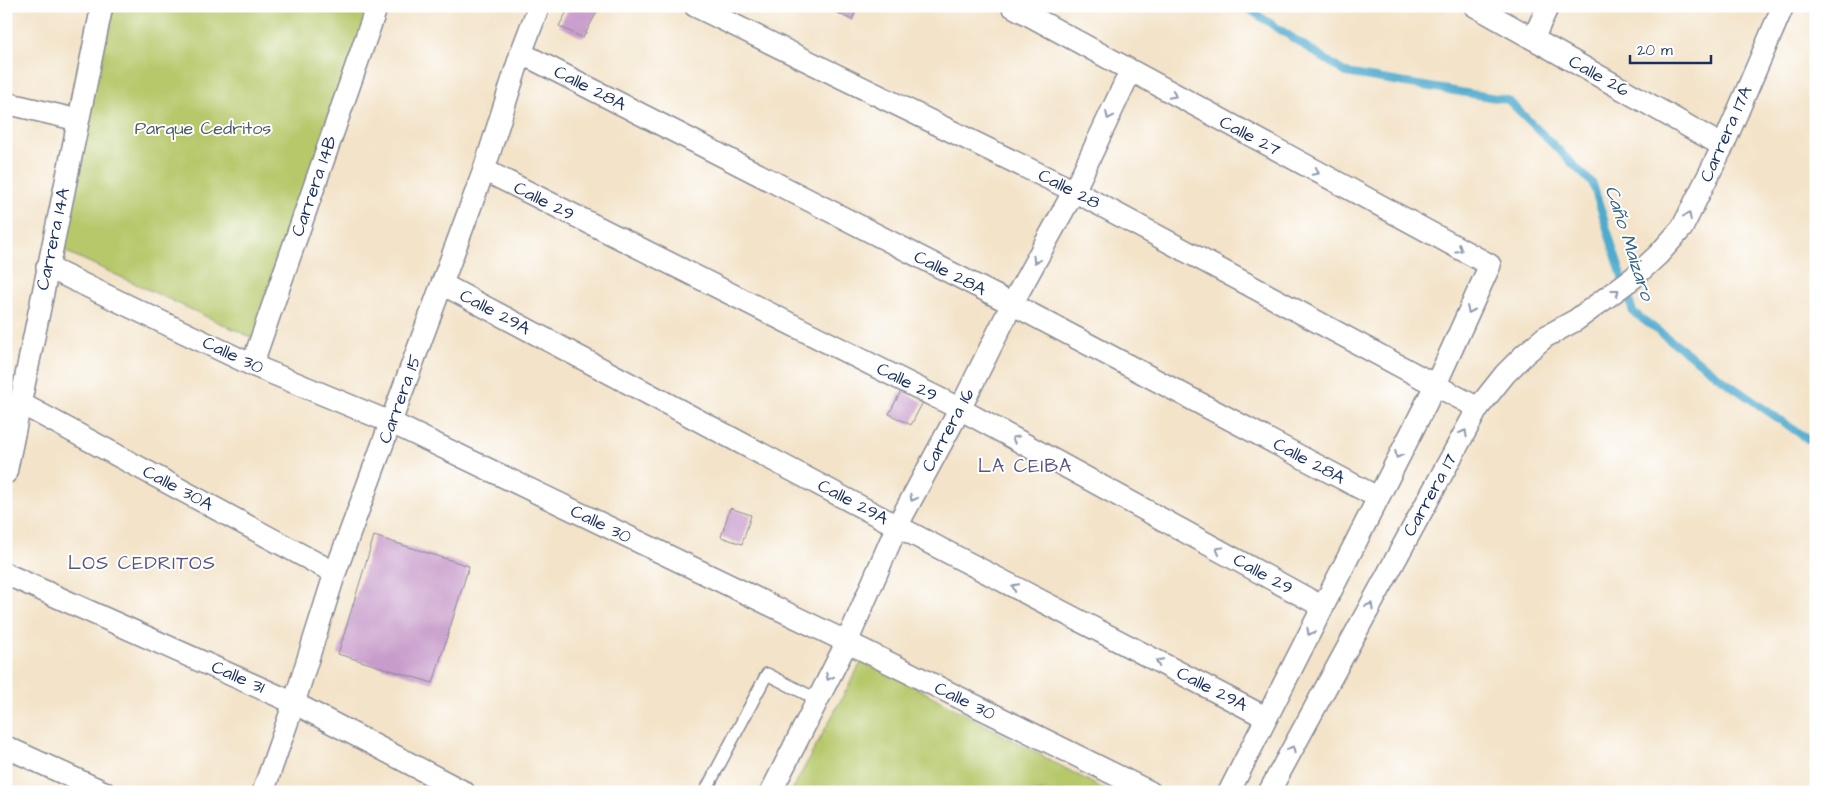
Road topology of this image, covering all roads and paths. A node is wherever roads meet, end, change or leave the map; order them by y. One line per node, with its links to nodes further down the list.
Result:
1 (102, 6): 13 (street, Carrera 14A)
2 (377, 6): 21 (street, Carrera 14B)
3 (540, 6): 10 (street, Carrera 15)
4 (695, 6): 16 (street, Calle 28)
5 (1012, 6): 11 (street, Calle 27)
6 (1475, 6): 9 (street, Calle 26)
7 (1548, 6): 9 (street)
8 (1783, 6): 14 (street, Carrera 17A)
9 (1533, 39): 14 (street, Calle 26)
10 (521, 53): 15 (street, Carrera 15); 20 (street, Calle 28A)
11 (1130, 72): 16 (street, Carrera 16, one-way to 16); 22 (street, Calle 27, one-way to 22)
12 (6, 103): 13 (street)
13 (78, 120): 18 (street, Carrera 14A)
14 (1723, 146): 17 (street, Carrera 17A, one-way to 14)
15 (484, 170): 19 (street, Carrera 15); 25 (street, Calle 29)
16 (1074, 191): 20 (street, Carrera 16, one-way to 20); 22 (street, Calle 28)
17 (1658, 255): 24 (street, Carrera 17, one-way to 17)
18 (47, 267): 21 (street, Calle 30); 23 (street, Carrera 14A)
19 (442, 284): 26 (street, Carrera 15); 29 (street, Calle 29A)
20 (1012, 304): 25 (street, Carrera 16); 28 (street, Calle 28A)
21 (252, 365): 26 (street, Calle 30)
22 (1436, 384): 24 (street, Calle 28); 28 (street, one-way to 28)
23 (20, 403): 27 (street, Carrera 14A); 30 (street, Calle 30A)
24 (1478, 408): 45 (street, Carrera 17, one-way to 24)
25 (960, 409): 29 (street, Carrera 16, one-way to 29); 32 (street, Calle 29, one-way to 25)
26 (392, 423): 30 (street, Carrera 15); 33 (street, Calle 30)
27 (6, 473)
28 (1377, 497): 32 (street)
29 (897, 526): 33 (street, Carrera 16); 36 (street, Calle 29A, one-way to 29)
30 (336, 573): 35 (street, Carrera 15)
31 (6, 574): 35 (street, Calle 31)
32 (1323, 606): 36 (street, one-way to 36)
33 (847, 642): 34 (street, Carrera 16, one-way to 34); 43 (street, Calle 30)
34 (818, 700): 41 (lane); 42 (street, Carrera 16)
35 (294, 703): 39 (street, Carrera 15); 40 (street, Calle 31)
36 (1265, 717): 44 (street)
37 (6, 747): 38 (street)
38 (104, 792)
39 (263, 792)
40 (464, 792)
41 (705, 792)
42 (772, 792)
43 (1150, 792)
44 (1229, 792)
45 (1269, 792)

